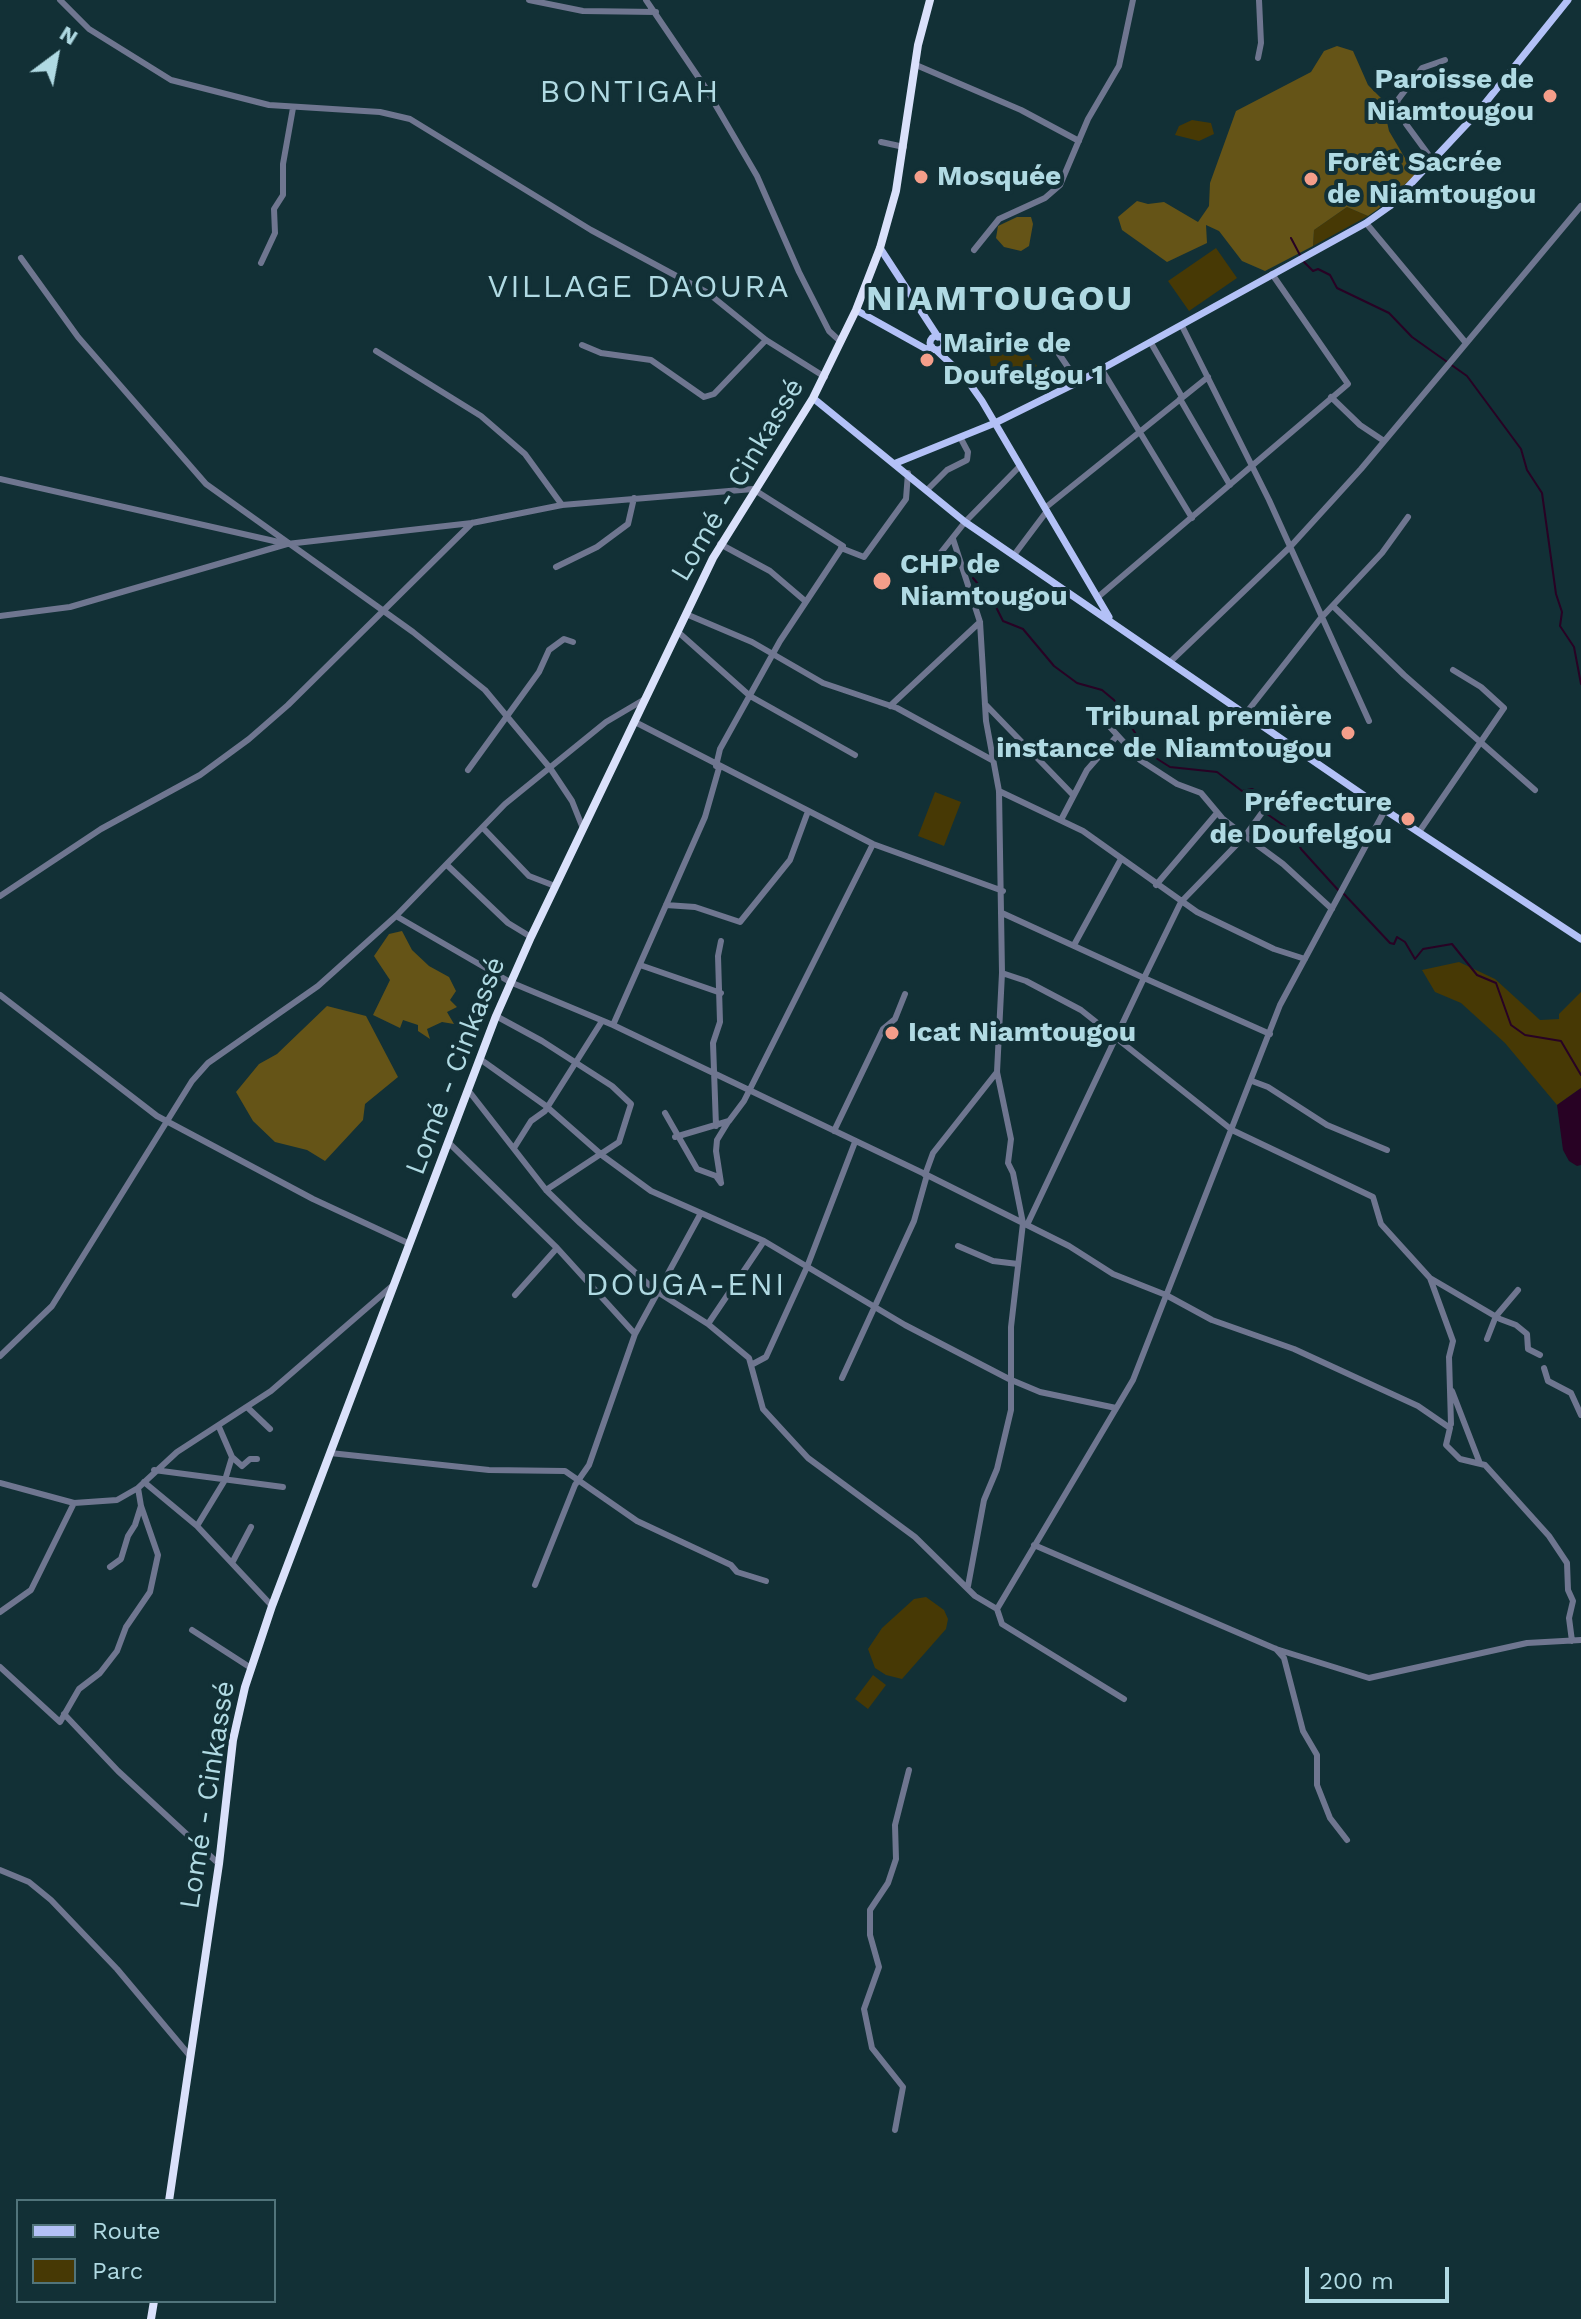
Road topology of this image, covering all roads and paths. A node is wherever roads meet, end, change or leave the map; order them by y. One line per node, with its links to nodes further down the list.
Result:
1 (60, 0): 14 (street)
2 (529, 0): 9 (street)
3 (607, 0): 9 (street)
4 (646, 0): 10 (street)
5 (930, 0): 13 (highway, Lomé - Cinkassé)
6 (1133, 0): 15 (street)
7 (1259, 0): 11 (street)
8 (1568, 0): 18 (main road)
9 (601, 10): 10 (street)
10 (656, 12): 30 (street)
11 (1258, 58)
12 (1445, 60): 18 (street)
13 (916, 65): 15 (street); 17 (highway, Lomé - Cinkassé)
14 (293, 108): 24 (street); 29 (street)
15 (1079, 141): 22 (street)
16 (881, 142): 17 (street)
17 (904, 147): 21 (highway, Lomé - Cinkassé)
18 (1429, 164): 20 (main road)
19 (1581, 206): 32 (street)
20 (1366, 223): 25 (main road); 32 (street)
21 (880, 248): 26 (highway, Lomé - Cinkassé); 28 (main road)
22 (974, 250)
23 (21, 258): 66 (street)
24 (261, 263)
25 (1272, 274): 27 (main road); 43 (street)
26 (856, 310): 30 (highway, Lomé - Cinkassé); 35 (main road)
27 (1182, 326): 31 (main road); 41 (street)
28 (938, 337): 33 (main road); 35 (main road)
29 (766, 340): 34 (street); 40 (street)
30 (841, 342): 40 (highway, Lomé - Cinkassé)
31 (1151, 343): 39 (main road); 45 (street)
32 (1466, 343): 49 (street)
33 (944, 344): 35 (main road); 38 (main road)
34 (582, 345)
35 (934, 348): 38 (main road)
36 (376, 351): 59 (street)
37 (1059, 354): 42 (street)
38 (955, 366): 46 (main road)
39 (1102, 370): 42 (main road); 47 (street)
40 (825, 377): 44 (highway, Lomé - Cinkassé)
41 (1208, 377): 45 (street); 51 (street)
42 (1078, 382): 46 (main road)
43 (1331, 397): 49 (street); 51 (street)
44 (813, 398): 50 (main road); 56 (highway, Lomé - Cinkassé)
45 (1181, 398): 47 (street); 55 (street)
46 (995, 423): 48 (main road); 52 (main road)
47 (1139, 432): 60 (street); 62 (street)
48 (960, 437): 50 (main road); 57 (street)
49 (1384, 441): 68 (street)
50 (896, 463): 53 (main road)
51 (1252, 465): 55 (street); 68 (street)
52 (1020, 466): 60 (main road); 63 (street)
53 (908, 473): 57 (main road); 69 (street)
54 (0, 479): 66 (street)
55 (1230, 485): 62 (street)
56 (753, 489): 58 (street); 67 (highway, Lomé - Cinkassé); 69 (street)
57 (928, 489): 63 (main road)
58 (634, 498): 59 (street); 72 (street)
59 (562, 505): 64 (street)
60 (1046, 509): 70 (street); 73 (main road)
61 (1408, 517): 75 (street)
62 (1192, 518): 73 (street)
63 (965, 522): 65 (street); 70 (main road)
64 (472, 523): 66 (street); 76 (street)
65 (953, 539): 71 (street); 81 (street)
66 (287, 544): 76 (street); 78 (street)
67 (720, 544): 74 (street); 77 (highway, Lomé - Cinkassé)
68 (1290, 547): 80 (street); 85 (street)
69 (841, 548): 74 (street)
70 (1014, 555): 79 (main road)
71 (935, 560)
72 (556, 567)
73 (1098, 597): 79 (main road)
74 (804, 600): 84 (street)
75 (1334, 607): 80 (street); 97 (street)
76 (381, 611): 92 (street); 121 (street)
77 (686, 614): 82 (highway, Lomé - Cinkassé); 84 (street)
78 (0, 616)
79 (1110, 619): 85 (main road)
80 (1320, 619): 91 (street); 93 (street)
81 (980, 622): 89 (street); 90 (street)
82 (677, 631): 87 (street); 88 (highway, Lomé - Cinkassé)
83 (573, 642): 92 (street)
84 (774, 656): 87 (street); 90 (street)
85 (1170, 662): 91 (main road)
86 (1453, 670): 97 (street)
87 (750, 696): 98 (street); 100 (street)
88 (645, 699): 94 (highway, Lomé - Cinkassé); 101 (street)
89 (985, 704): 99 (street); 105 (street)
90 (890, 706): 99 (street)
91 (1246, 713): 106 (main road)
92 (507, 715): 101 (street); 102 (street)
93 (1369, 721)
94 (635, 722): 100 (street); 111 (highway, Lomé - Cinkassé)
95 (1109, 726): 96 (street)
96 (1116, 737): 105 (street); 107 (street)
97 (1479, 742): 103 (street); 113 (street)
98 (855, 755)
99 (993, 760): 104 (street)
100 (718, 767): 108 (street); 123 (street)
101 (550, 768): 111 (street); 112 (street)
102 (468, 770)
103 (1535, 790)
104 (999, 791): 110 (street); 120 (street)
105 (1073, 795): 110 (street)
106 (1385, 810): 113 (main road); 124 (street)
107 (1217, 813): 114 (street); 118 (street)
108 (807, 814): 115 (street); 123 (street)
109 (1261, 814): 114 (street)
110 (1061, 820): 116 (street)
111 (582, 826): 119 (highway, Lomé - Cinkassé)
112 (483, 828): 117 (street); 119 (street)
113 (1419, 832): 128 (main road)
114 (1245, 836): 122 (street); 124 (street)
115 (873, 844): 120 (street); 150 (street)
116 (1121, 859): 118 (street); 130 (street)
117 (447, 865): 126 (street); 127 (street)
118 (1156, 885): 122 (street)
119 (555, 886): 127 (highway, Lomé - Cinkassé)
120 (1003, 891): 125 (street)
121 (0, 896)
122 (1181, 902): 131 (street); 134 (street)
123 (666, 905): 132 (street)
124 (1332, 909): 131 (street)
125 (1002, 913): 130 (street); 133 (street)
126 (396, 916): 135 (street); 153 (street)
127 (531, 937): 135 (highway, Lomé - Cinkassé)
128 (1581, 939)
129 (721, 941): 136 (street)
130 (1074, 945): 134 (street)
131 (1305, 959): 142 (street)
132 (640, 965): 136 (street); 141 (street)
133 (1002, 973): 143 (street); 146 (street)
134 (1144, 978): 142 (street); 143 (street)
135 (510, 982): 139 (highway, Lomé - Cinkassé); 140 (street)
136 (721, 993): 147 (street)
137 (905, 994): 157 (street)
138 (0, 995): 153 (street)
139 (496, 1016): 144 (highway, Lomé - Cinkassé); 145 (street)
140 (602, 1021): 141 (street); 145 (street)
141 (613, 1025): 147 (street)
142 (1270, 1034): 148 (street)
143 (1117, 1037): 156 (street); 167 (street)
144 (480, 1059): 149 (highway, Lomé - Cinkassé); 151 (street)
145 (575, 1065): 151 (street); 163 (street)
146 (997, 1072): 164 (street); 167 (street)
147 (715, 1075): 150 (street); 155 (street)
148 (1252, 1081): 156 (street); 162 (street)
149 (468, 1090): 160 (highway, Lomé - Cinkassé); 161 (street)
150 (749, 1092): 154 (street); 157 (street)
151 (546, 1106): 161 (street); 163 (street)
152 (665, 1113): 158 (street)
153 (168, 1120): 169 (street); 186 (street)
154 (729, 1121): 155 (street); 158 (street)
155 (716, 1126): 158 (street)
156 (1232, 1130): 174 (street); 179 (street)
157 (834, 1131): 159 (street)
158 (675, 1137)
159 (855, 1142): 164 (street); 173 (street)
160 (449, 1143): 169 (highway, Lomé - Cinkassé); 171 (street)
161 (514, 1148): 165 (street)
162 (1387, 1150)
163 (603, 1156): 165 (street); 166 (street)
164 (926, 1175): 167 (street); 180 (street)
165 (546, 1190): 177 (street)
166 (701, 1213): 168 (street); 177 (street)
167 (1025, 1224): 172 (street); 179 (street)
168 (764, 1241): 173 (street); 182 (street)
169 (410, 1244): 175 (highway, Lomé - Cinkassé)
170 (958, 1246): 172 (street)
171 (557, 1248): 178 (street); 183 (street)
172 (1018, 1264): 190 (street)
173 (807, 1267): 180 (street); 187 (street)
174 (1430, 1278): 181 (street); 191 (street)
175 (394, 1285): 192 (street); 198 (highway, Lomé - Cinkassé)
176 (1518, 1290): 181 (street)
177 (656, 1291): 182 (street); 183 (street)
178 (515, 1295)
179 (1166, 1295): 193 (street); 201 (street)
180 (874, 1306): 189 (street); 190 (street)
181 (1496, 1316): 184 (street); 185 (street)
182 (708, 1324): 187 (street)
183 (635, 1334): 204 (street)
184 (1487, 1339)
185 (1540, 1355)
186 (0, 1356)
187 (751, 1365): 218 (street)
188 (1544, 1368): 194 (street)
189 (842, 1378)
190 (1009, 1379): 193 (street); 218 (street)
191 (1452, 1390): 195 (street); 201 (street)
192 (247, 1407): 196 (street); 197 (street)
193 (1116, 1408): 213 (street)
194 (1581, 1415)
195 (1451, 1424)
196 (219, 1427): 199 (street); 202 (street)
197 (270, 1429)
198 (330, 1453): 204 (street); 219 (highway, Lomé - Cinkassé)
199 (232, 1457): 200 (street); 203 (street)
200 (257, 1459)
201 (1479, 1461): 224 (street)
202 (154, 1470): 203 (street); 205 (street)
203 (225, 1480): 207 (street); 211 (street)
204 (580, 1481): 216 (street); 217 (street)
205 (144, 1482): 208 (street); 211 (street)
206 (0, 1483): 209 (street)
207 (283, 1487)
208 (138, 1488): 209 (street); 210 (street)
209 (74, 1503): 221 (street)
210 (141, 1506): 215 (street); 229 (street)
211 (197, 1526): 214 (street)
212 (251, 1527): 214 (street)
213 (1034, 1545): 220 (street); 225 (street)
214 (232, 1563): 219 (street)
215 (110, 1567)
216 (766, 1581)
217 (535, 1585)
218 (968, 1586): 220 (street)
219 (272, 1606): 227 (highway, Lomé - Cinkassé)
220 (997, 1609): 228 (street)
221 (0, 1612)
222 (192, 1630): 227 (street)
223 (1581, 1640): 224 (street)
224 (1572, 1641): 225 (street)
225 (1276, 1649): 231 (street)
226 (0, 1667): 229 (street)
227 (251, 1668): 232 (highway, Lomé - Cinkassé)
228 (1124, 1699)
229 (64, 1714): 232 (street)
230 (909, 1770): 235 (street)
231 (1347, 1840)
232 (219, 1864): 234 (highway, Lomé - Cinkassé)
233 (0, 1870): 234 (street)
234 (190, 2056): 236 (highway, Lomé - Cinkassé)
235 (895, 2130)
236 (169, 2199)

